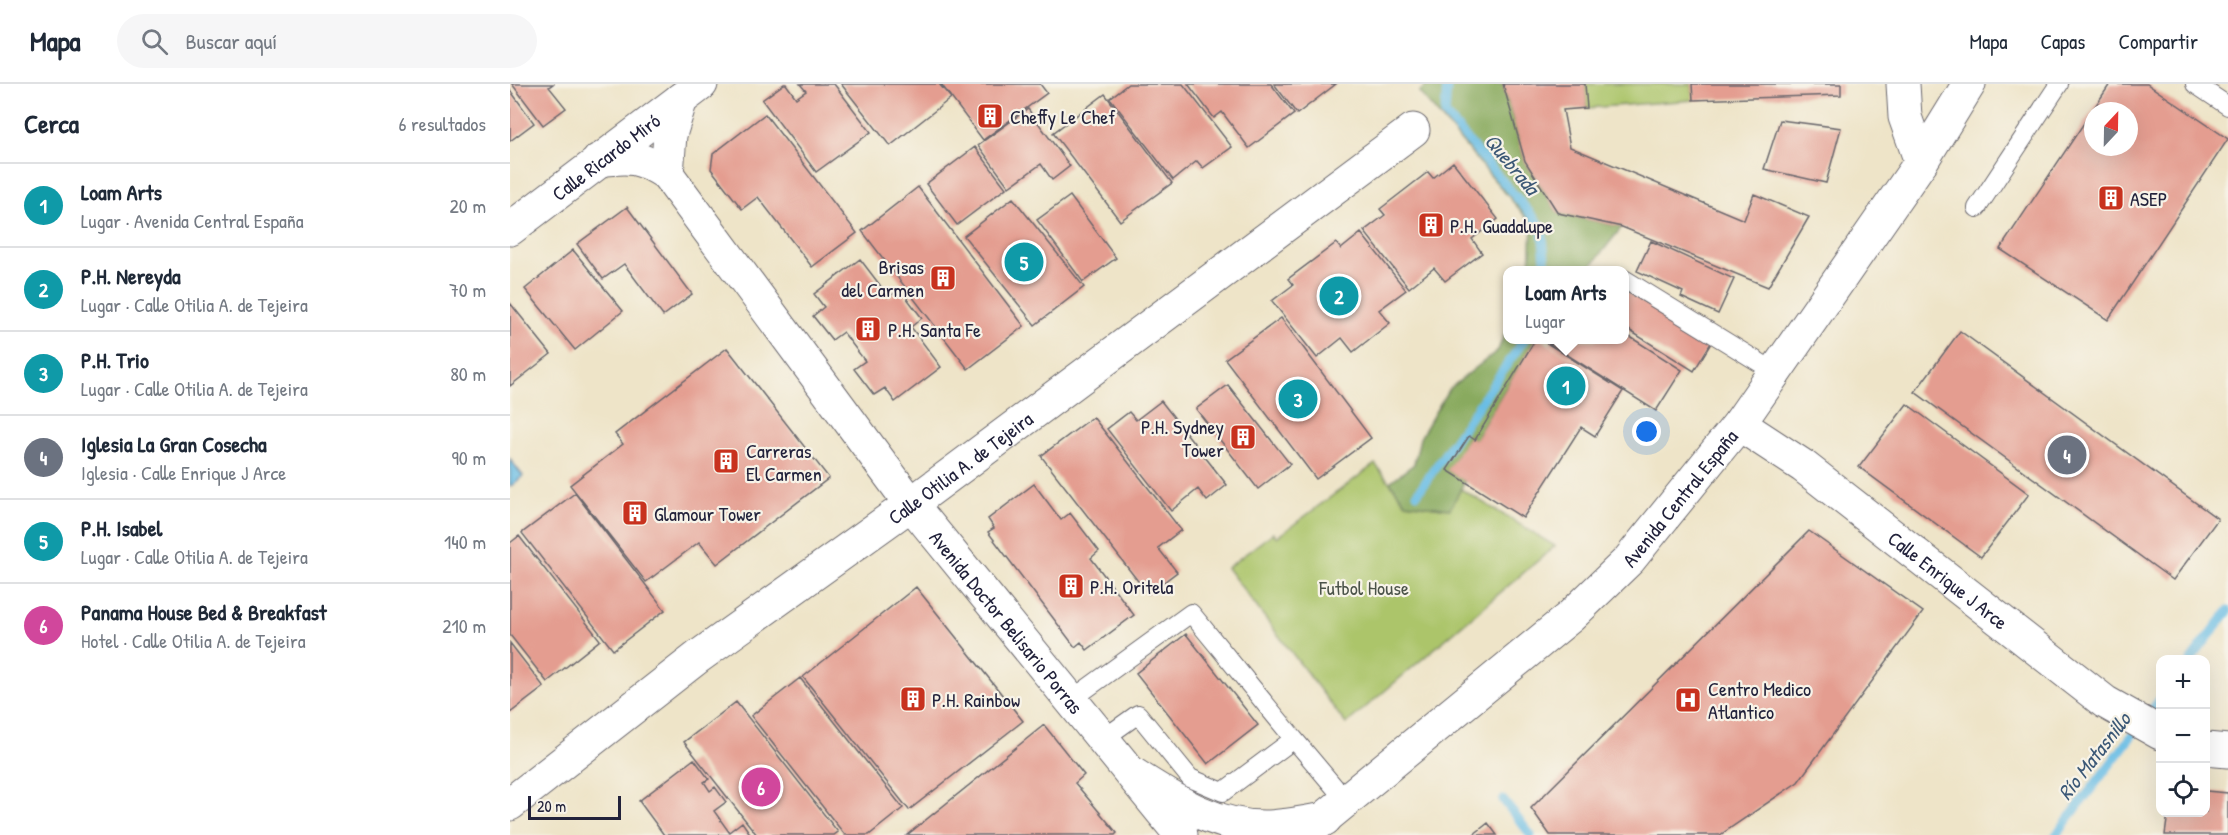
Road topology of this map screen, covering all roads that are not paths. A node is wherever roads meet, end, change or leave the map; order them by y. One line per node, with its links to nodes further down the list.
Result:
1 (1903, 84): 9 (street)
2 (1969, 84): 9 (street, Avenida Central España)
3 (2059, 84): 11 (lane)
4 (2195, 84): 6 (lane)
5 (691, 92): 8 (street, Calle Ricardo Miró); 10 (street)
6 (2228, 106)
7 (1413, 130): 16 (street, Calle Otilia A. de Tejeira)
8 (599, 160): 10 (street, Avenida Doctor Belisario Porras); 12 (street, Calle Ricardo Miró)
9 (1921, 162): 14 (street, Avenida Central España)
10 (667, 174): 16 (street, Avenida Doctor Belisario Porras)
11 (1977, 208)
12 (510, 229)
13 (1629, 282): 14 (lane)
14 (1775, 372): 15 (street, Avenida Central España)
15 (1739, 424): 18 (street, Calle Enrique J Arce); 25 (street, Avenida Central España)
16 (911, 504): 17 (street, Avenida Doctor Belisario Porras); 24 (street, Calle Otilia A. de Tejeira)
17 (1071, 700): 19 (street, Avenida Doctor Belisario Porras); 20 (lane)
18 (2156, 731)
19 (1104, 739): 20 (lane); 23 (street, Avenida Doctor Belisario Porras)
20 (1294, 739): 25 (lane)
21 (2210, 749): 22 (street)
22 (2228, 751)
23 (1133, 774): 25 (street); 26 (street, Avenida Doctor Belisario Porras)
24 (510, 804)
25 (1325, 823)
26 (1181, 835)

